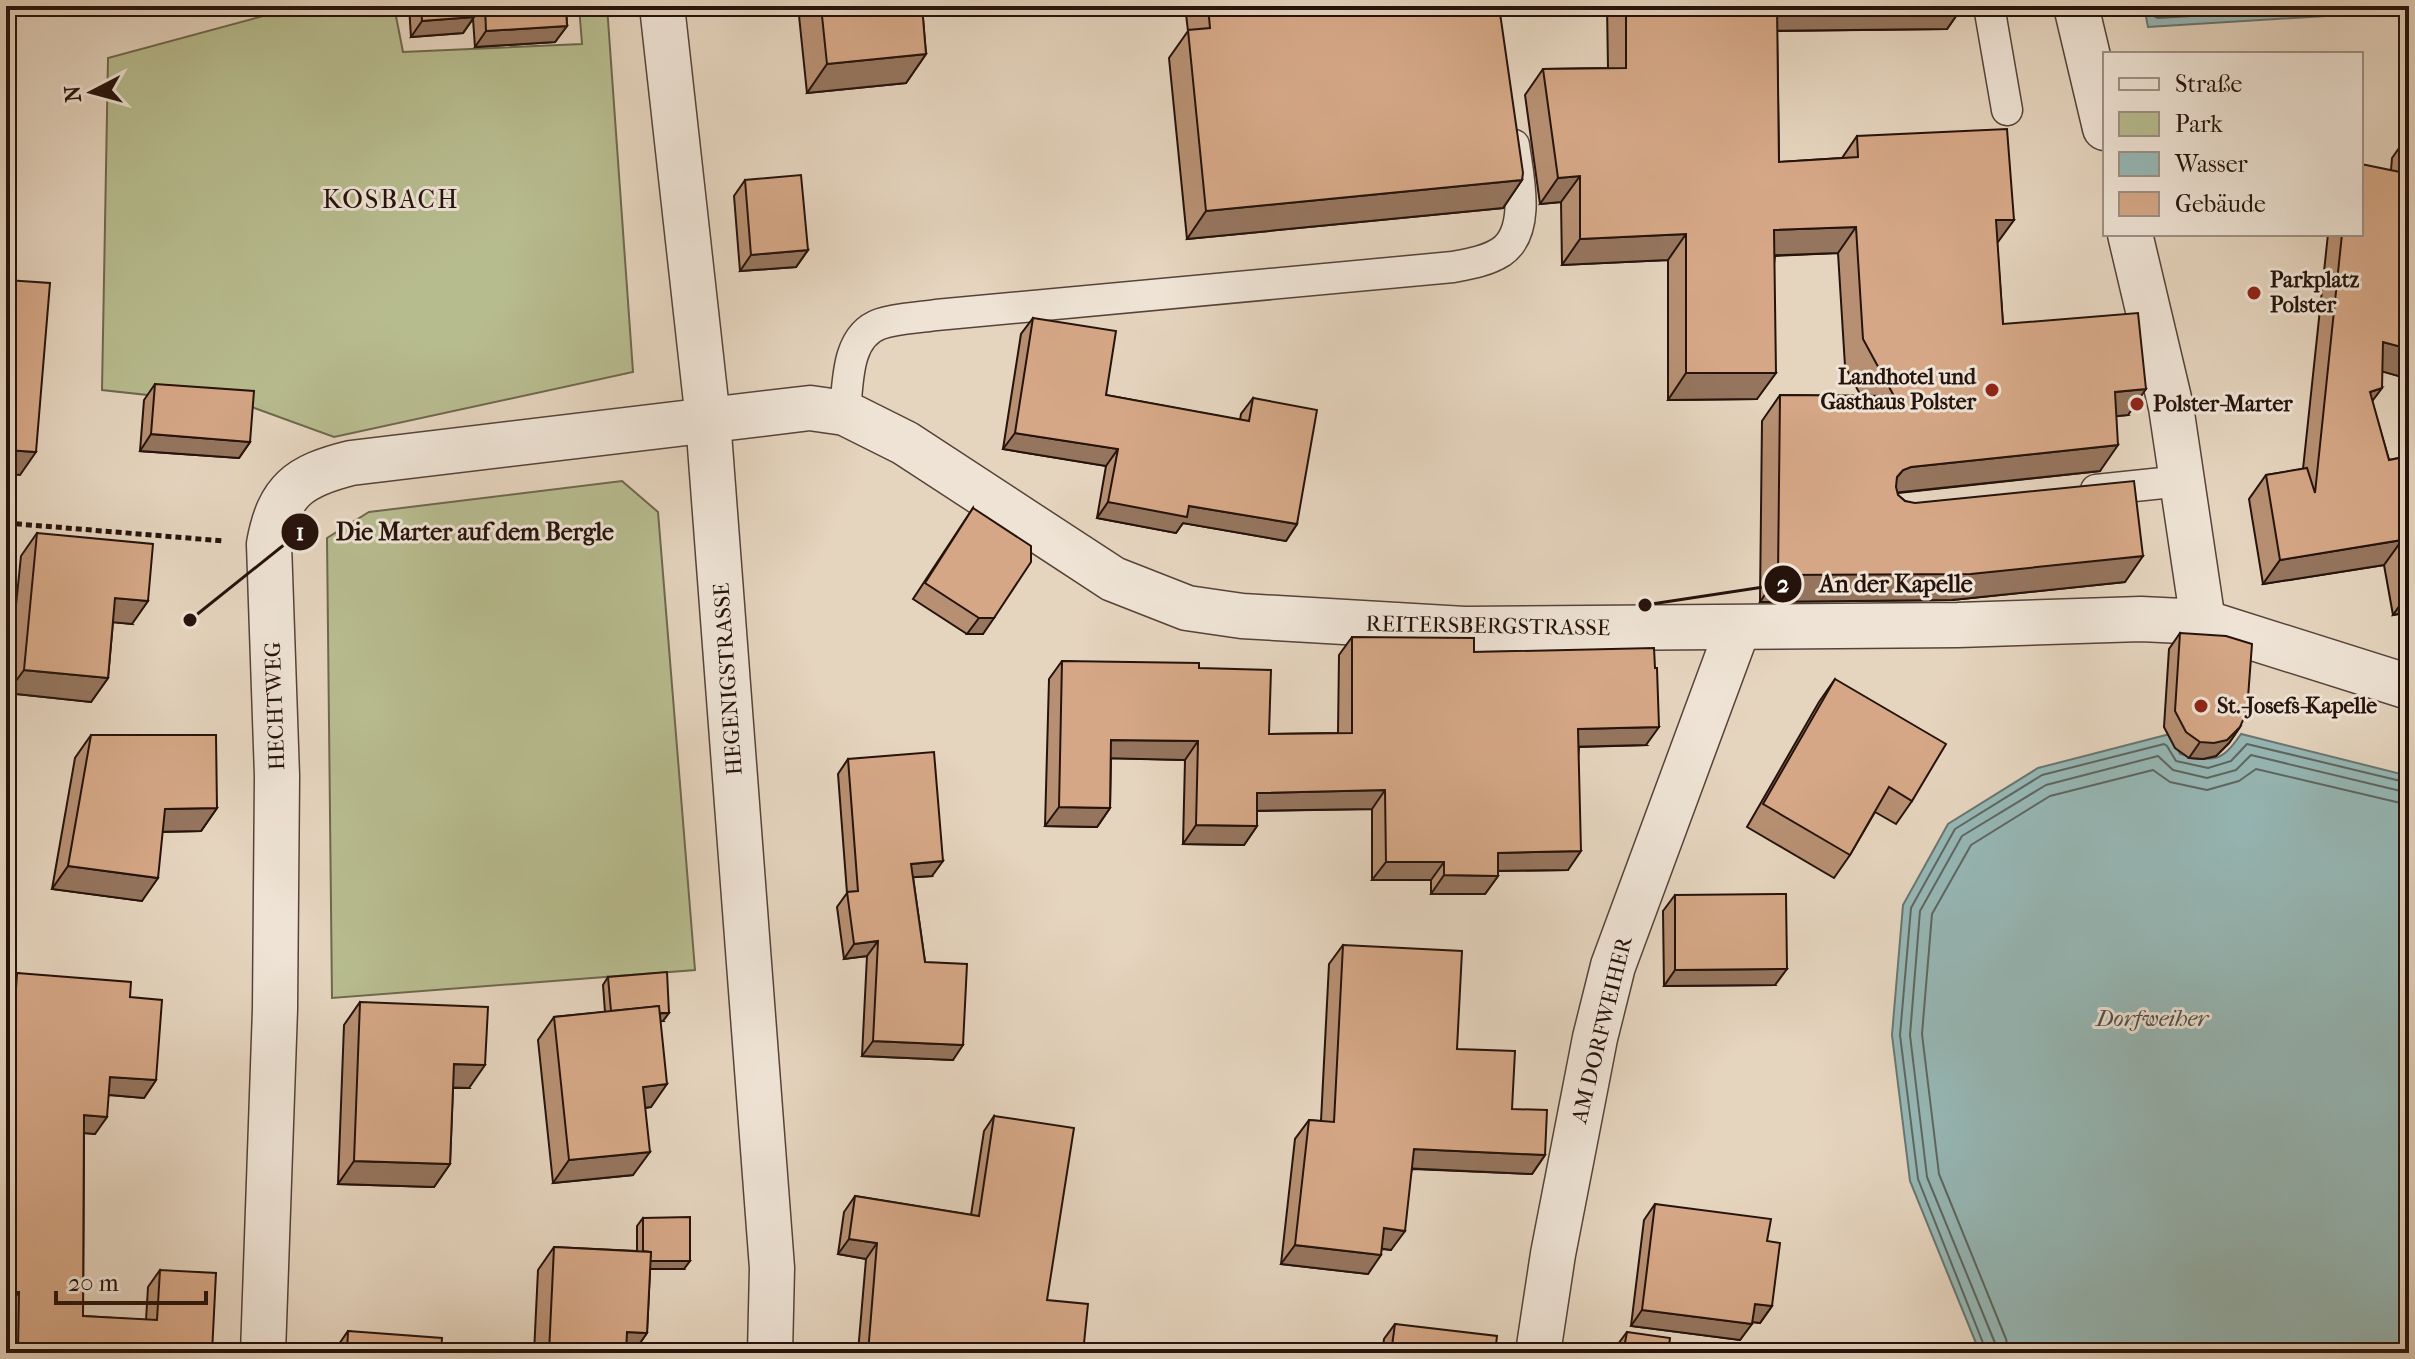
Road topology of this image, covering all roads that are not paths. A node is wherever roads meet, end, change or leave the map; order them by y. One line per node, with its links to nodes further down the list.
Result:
1 (662, 6): 9 (street, HEGENIGSTRASSE)
2 (1989, 6): 4 (lane)
3 (2076, 6): 6 (street)
4 (2007, 110)
5 (1510, 113): 8 (lane)
6 (2103, 120)
7 (2130, 236): 10 (street)
8 (845, 413): 9 (street, REITERSBERGSTRASSE); 13 (street, REITERSBERGSTRASSE)
9 (708, 420): 15 (street, HECHTWEG); 16 (street, HEGENIGSTRASSE)
10 (2182, 481): 11 (lane); 12 (street)
11 (2061, 493)
12 (2203, 622): 13 (street, REITERSBERGSTRASSE); 14 (street, REITERSBERGSTRASSE)
13 (1738, 628): 17 (street, AM DORFWEIHER)
14 (2409, 687)
15 (263, 1353)
16 (770, 1353)
17 (1538, 1353)

